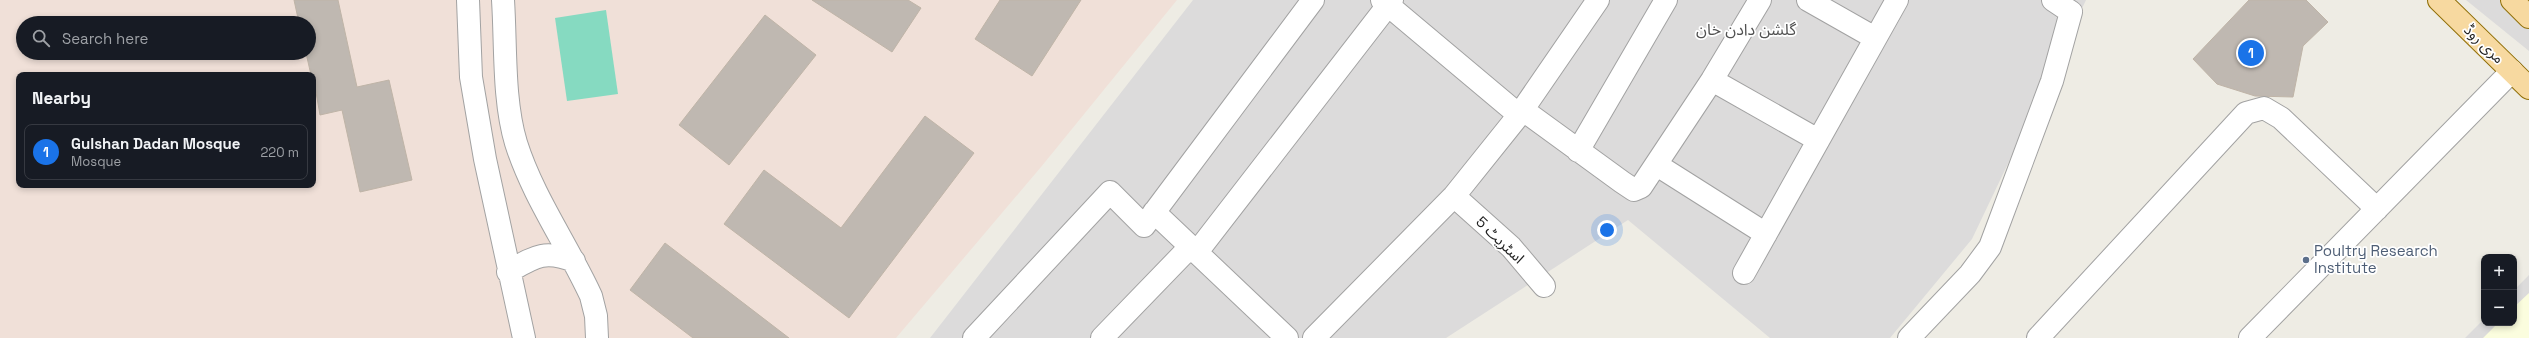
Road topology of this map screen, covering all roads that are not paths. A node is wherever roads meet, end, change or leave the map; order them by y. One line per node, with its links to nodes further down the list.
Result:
1 (468, 0): 20 (street)
2 (503, 0): 19 (street)
3 (1313, 0): 26 (street)
4 (1598, 0): 18 (street)
5 (1666, 0): 22 (street)
6 (1760, 0): 16 (street)
7 (1808, 0): 14 (street)
8 (1897, 0): 14 (street)
9 (2053, 0): 39 (street)
10 (2439, 0): 15 (main road, مری روڈ)
11 (2512, 0): 13 (main road)
12 (1387, 1): 18 (street); 28 (street)
13 (2529, 17)
14 (1875, 38): 21 (street)
15 (2512, 71): 17 (main road, مری روڈ); 25 (street)
16 (1712, 80): 21 (street); 23 (street)
17 (2529, 88)
18 (1521, 112): 22 (street); 24 (street)
19 (510, 114): 20 (street); 29 (street)
20 (478, 120): 30 (street)
21 (1818, 140): 27 (street)
22 (1578, 151): 23 (street)
23 (1657, 165): 27 (street)
24 (1454, 196): 32 (street, اسٹریٹ 5); 38 (street)
25 (2376, 209): 40 (street); 41 (street)
26 (1154, 212): 28 (street); 35 (street)
27 (1766, 234): 31 (street)
28 (1194, 249): 36 (street); 37 (street)
29 (574, 261): 30 (street); 34 (street)
30 (508, 272): 33 (street)
31 (1744, 273)
32 (1544, 286)
33 (524, 338)
34 (597, 338)
35 (974, 338)
36 (1102, 338)
37 (1287, 338)
38 (1314, 338)
39 (1909, 338)
40 (2038, 338)
41 (2250, 338)

